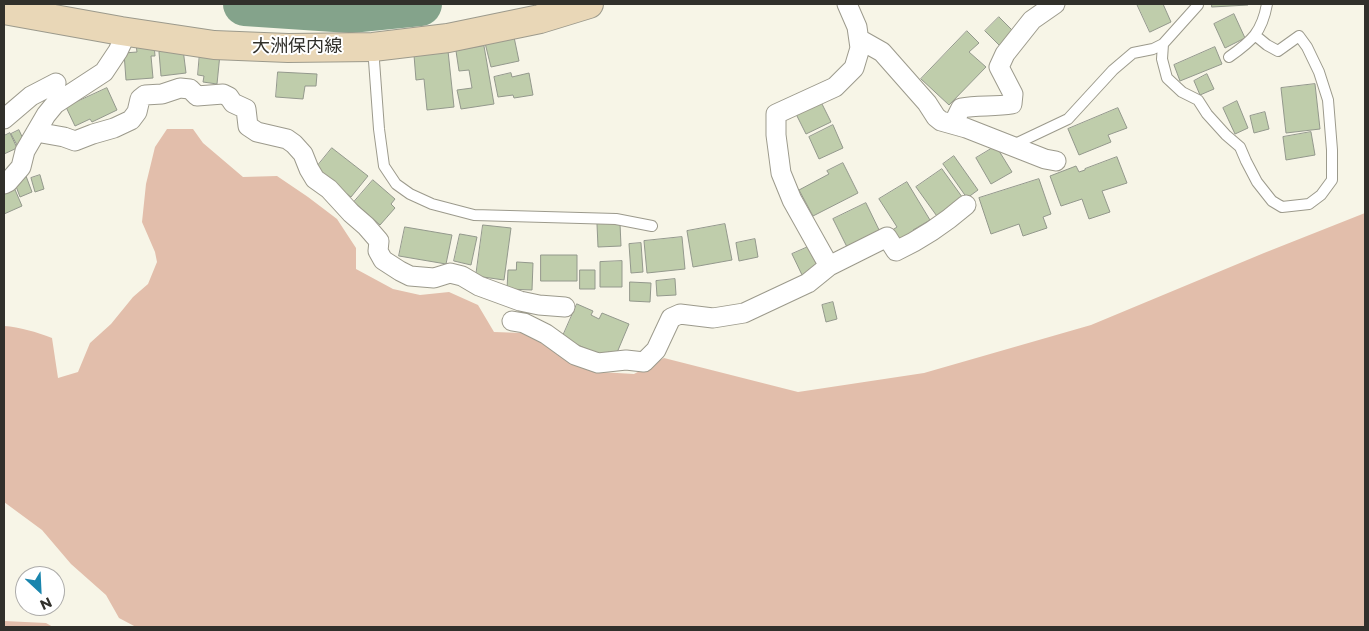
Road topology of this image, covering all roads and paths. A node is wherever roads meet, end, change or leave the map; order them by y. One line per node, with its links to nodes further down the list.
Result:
1 (589, 4): 11 (main road, 大洲保内線)
2 (847, 4): 9 (street)
3 (1055, 4): 15 (street)
4 (1267, 4): 8 (lane)
5 (1198, 5): 10 (lane)
6 (4, 10): 7 (main road, 大洲保内線)
7 (127, 32): 11 (main road, 大洲保内線); 16 (street)
8 (1256, 36): 10 (lane); 12 (lane)
9 (859, 39): 15 (street); 22 (street)
10 (1162, 44): 17 (lane)
11 (373, 47): 21 (lane)
12 (1229, 57)
13 (56, 83): 14 (street)
14 (4, 119)
15 (953, 124): 17 (street)
16 (36, 132): 19 (street); 23 (street)
17 (1011, 146): 18 (street)
18 (1056, 161)
19 (4, 184)
20 (966, 205): 22 (street)
21 (652, 226)
22 (829, 266): 24 (street)
23 (564, 306)
24 (512, 321)

